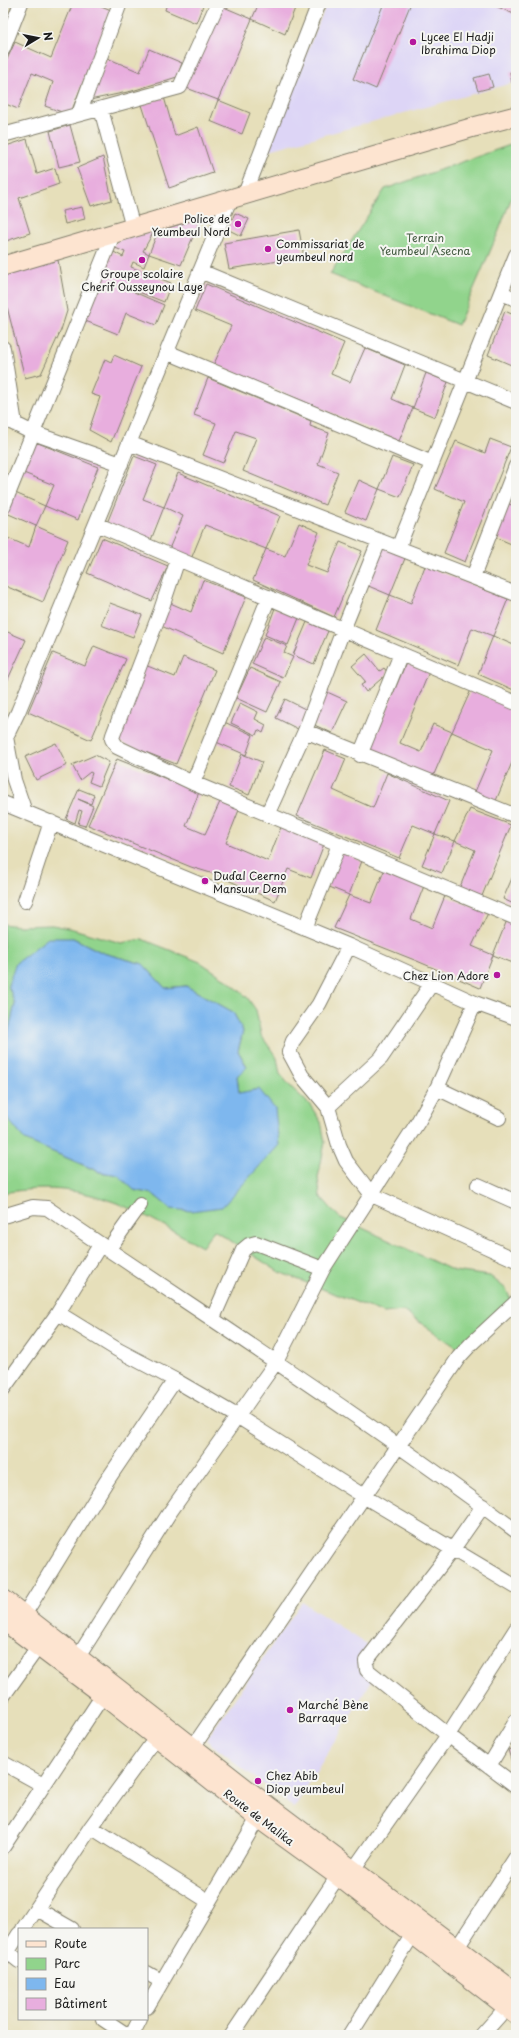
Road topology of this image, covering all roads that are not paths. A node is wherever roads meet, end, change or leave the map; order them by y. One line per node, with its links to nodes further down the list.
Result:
1 (120, 3): 7 (street)
2 (218, 3): 6 (street)
3 (319, 3): 10 (street)
4 (20, 4): 5 (street)
5 (3, 49)
6 (101, 109): 7 (street); 11 (street)
7 (79, 114): 9 (street)
8 (516, 116): 10 (main road)
9 (3, 135)
10 (237, 197): 11 (main road); 15 (street)
11 (133, 228): 12 (main road)
12 (114, 232): 14 (main road); 23 (street)
13 (516, 255): 16 (street)
14 (3, 266)
15 (200, 270): 19 (street); 20 (street)
16 (501, 293): 17 (street); 20 (street)
17 (516, 300)
18 (3, 348): 22 (street)
19 (166, 352): 24 (street); 25 (street)
20 (466, 381): 21 (street); 25 (street)
21 (516, 402)
22 (9, 421): 23 (street)
23 (33, 433): 26 (street); 29 (street)
24 (129, 443): 26 (street); 31 (street)
25 (432, 463): 32 (street)
26 (121, 464): 30 (street)
27 (516, 466): 28 (street)
28 (511, 494): 34 (street)
29 (3, 506)
30 (96, 524): 33 (street); 41 (street)
31 (379, 541): 32 (street); 37 (street)
32 (398, 548): 34 (street)
33 (178, 559): 36 (street); 43 (street)
34 (473, 578): 35 (street)
35 (516, 594)
36 (268, 597): 37 (street); 43 (street)
37 (343, 630): 38 (street); 40 (street)
38 (401, 654): 39 (street); 42 (street)
39 (516, 703)
40 (305, 731): 42 (street); 46 (street)
41 (4, 738): 45 (street)
42 (360, 755): 47 (street)
43 (193, 783): 46 (street)
44 (3, 803): 45 (street)
45 (25, 812): 48 (street)
46 (267, 815): 49 (street)
47 (516, 816)
48 (51, 822): 50 (street); 52 (street)
49 (339, 845): 51 (street); 52 (street)
50 (25, 901)
51 (516, 918)
52 (305, 928): 53 (street)
53 (349, 946): 54 (street); 58 (street)
54 (432, 983): 55 (street); 58 (street)
55 (476, 1003): 56 (street); 57 (street)
56 (516, 1018)
57 (437, 1088): 59 (street); 61 (street)
58 (328, 1107): 61 (street)
59 (500, 1118)
60 (478, 1185): 62 (street)
61 (372, 1195): 66 (street); 67 (street)
62 (516, 1202)
63 (140, 1205): 65 (street)
64 (3, 1216): 65 (street)
65 (104, 1247): 69 (street); 70 (street)
66 (516, 1260)
67 (323, 1269): 70 (street); 71 (street)
68 (514, 1309): 75 (street)
69 (58, 1313): 72 (street); 73 (street)
70 (213, 1318): 71 (street)
71 (276, 1362): 74 (street); 75 (street)
72 (175, 1380): 74 (street); 82 (street)
73 (3, 1389)
74 (237, 1416): 76 (street); 86 (street)
75 (398, 1445): 76 (street); 77 (street)
76 (365, 1497): 79 (street); 92 (street)
77 (483, 1506): 78 (street); 79 (street)
78 (516, 1531)
79 (453, 1549): 80 (street); 90 (street)
80 (516, 1587)
81 (3, 1599): 82 (main road, Route de Malika)
82 (24, 1615): 86 (main road, Route de Malika)
83 (3, 1620): 85 (main road, Route de Malika)
84 (516, 1629): 90 (street)
85 (38, 1646): 87 (main road, Route de Malika); 88 (street)
86 (78, 1657): 92 (main road, Route de Malika)
87 (103, 1695): 91 (main road, Route de Malika); 95 (street)
88 (3, 1696)
89 (516, 1721): 94 (street)
90 (448, 1735): 94 (street); 101 (street)
91 (156, 1738): 97 (main road, Route de Malika); 98 (street)
92 (193, 1747): 101 (main road, Route de Malika)
93 (3, 1762): 95 (street)
94 (489, 1766): 96 (street)
95 (43, 1785): 99 (street)
96 (516, 1786)
97 (258, 1818): 101 (main road, Route de Malika); 102 (street)
98 (91, 1828): 102 (street); 103 (street)
99 (3, 1847)
100 (516, 1857): 108 (street)
101 (346, 1872): 106 (main road, Route de Malika); 108 (main road, Route de Malika); 119 (street)
102 (208, 1900): 112 (street)
103 (37, 1909): 104 (street); 105 (street)
104 (24, 1928)
105 (70, 1928)
106 (414, 1934): 114 (main road, Route de Malika); 120 (street)
107 (18, 1935): 109 (street)
108 (457, 1948): 114 (main road, Route de Malika)
109 (4, 1953): 110 (street)
110 (18, 1960)
111 (148, 1974): 112 (street)
112 (161, 1981): 113 (street)
113 (148, 2005)
114 (513, 2005): 121 (street)
115 (104, 2020): 117 (street)
116 (140, 2020): 118 (street)
117 (127, 2035)
118 (132, 2035)
119 (232, 2035)
120 (350, 2035)
121 (482, 2035)

